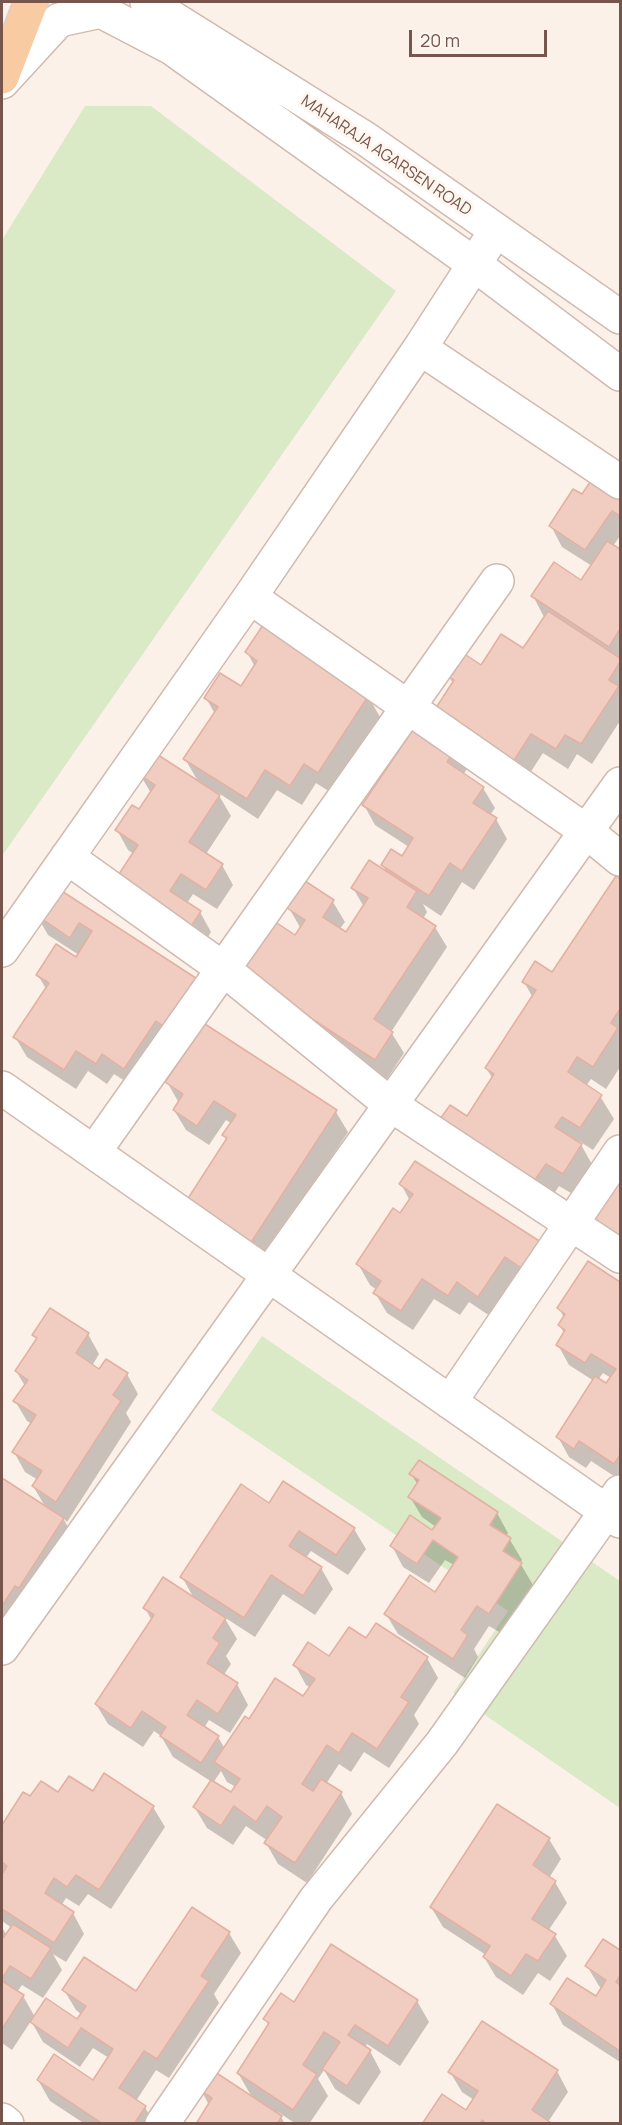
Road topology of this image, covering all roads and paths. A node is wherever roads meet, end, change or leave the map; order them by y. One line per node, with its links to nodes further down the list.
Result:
1 (31, 2): 3 (main road)
2 (147, 2): 5 (street, MAHARAJA AGARSEN ROAD)
3 (2, 77)
4 (2, 82): 6 (street, MAHARAJA AGARSEN ROAD)
5 (497, 231): 6 (street); 7 (street, MAHARAJA AGARSEN ROAD)
6 (474, 264): 8 (street); 9 (street, MAHARAJA AGARSEN ROAD)
7 (621, 317)
8 (420, 348): 10 (street); 12 (street)
9 (621, 374)
10 (621, 482)
11 (497, 581): 13 (street)
12 (250, 597): 13 (street); 16 (street)
13 (408, 708): 15 (street); 19 (street)
14 (621, 784): 15 (street)
15 (586, 831): 17 (street); 21 (street)
16 (67, 857): 18 (street); 19 (street)
17 (621, 859)
18 (2, 950)
19 (222, 968): 21 (street); 22 (street)
20 (2, 1088): 22 (street)
21 (391, 1105): 24 (street); 26 (street)
22 (94, 1152): 26 (street)
23 (621, 1152): 24 (street)
24 (572, 1222): 25 (street); 27 (street)
25 (621, 1256)
26 (269, 1275): 27 (street); 29 (street)
27 (450, 1402): 28 (street)
28 (616, 1508): 32 (street)
29 (2, 1648)
30 (2, 2120): 31 (street)
31 (7, 2124)
32 (162, 2124)

